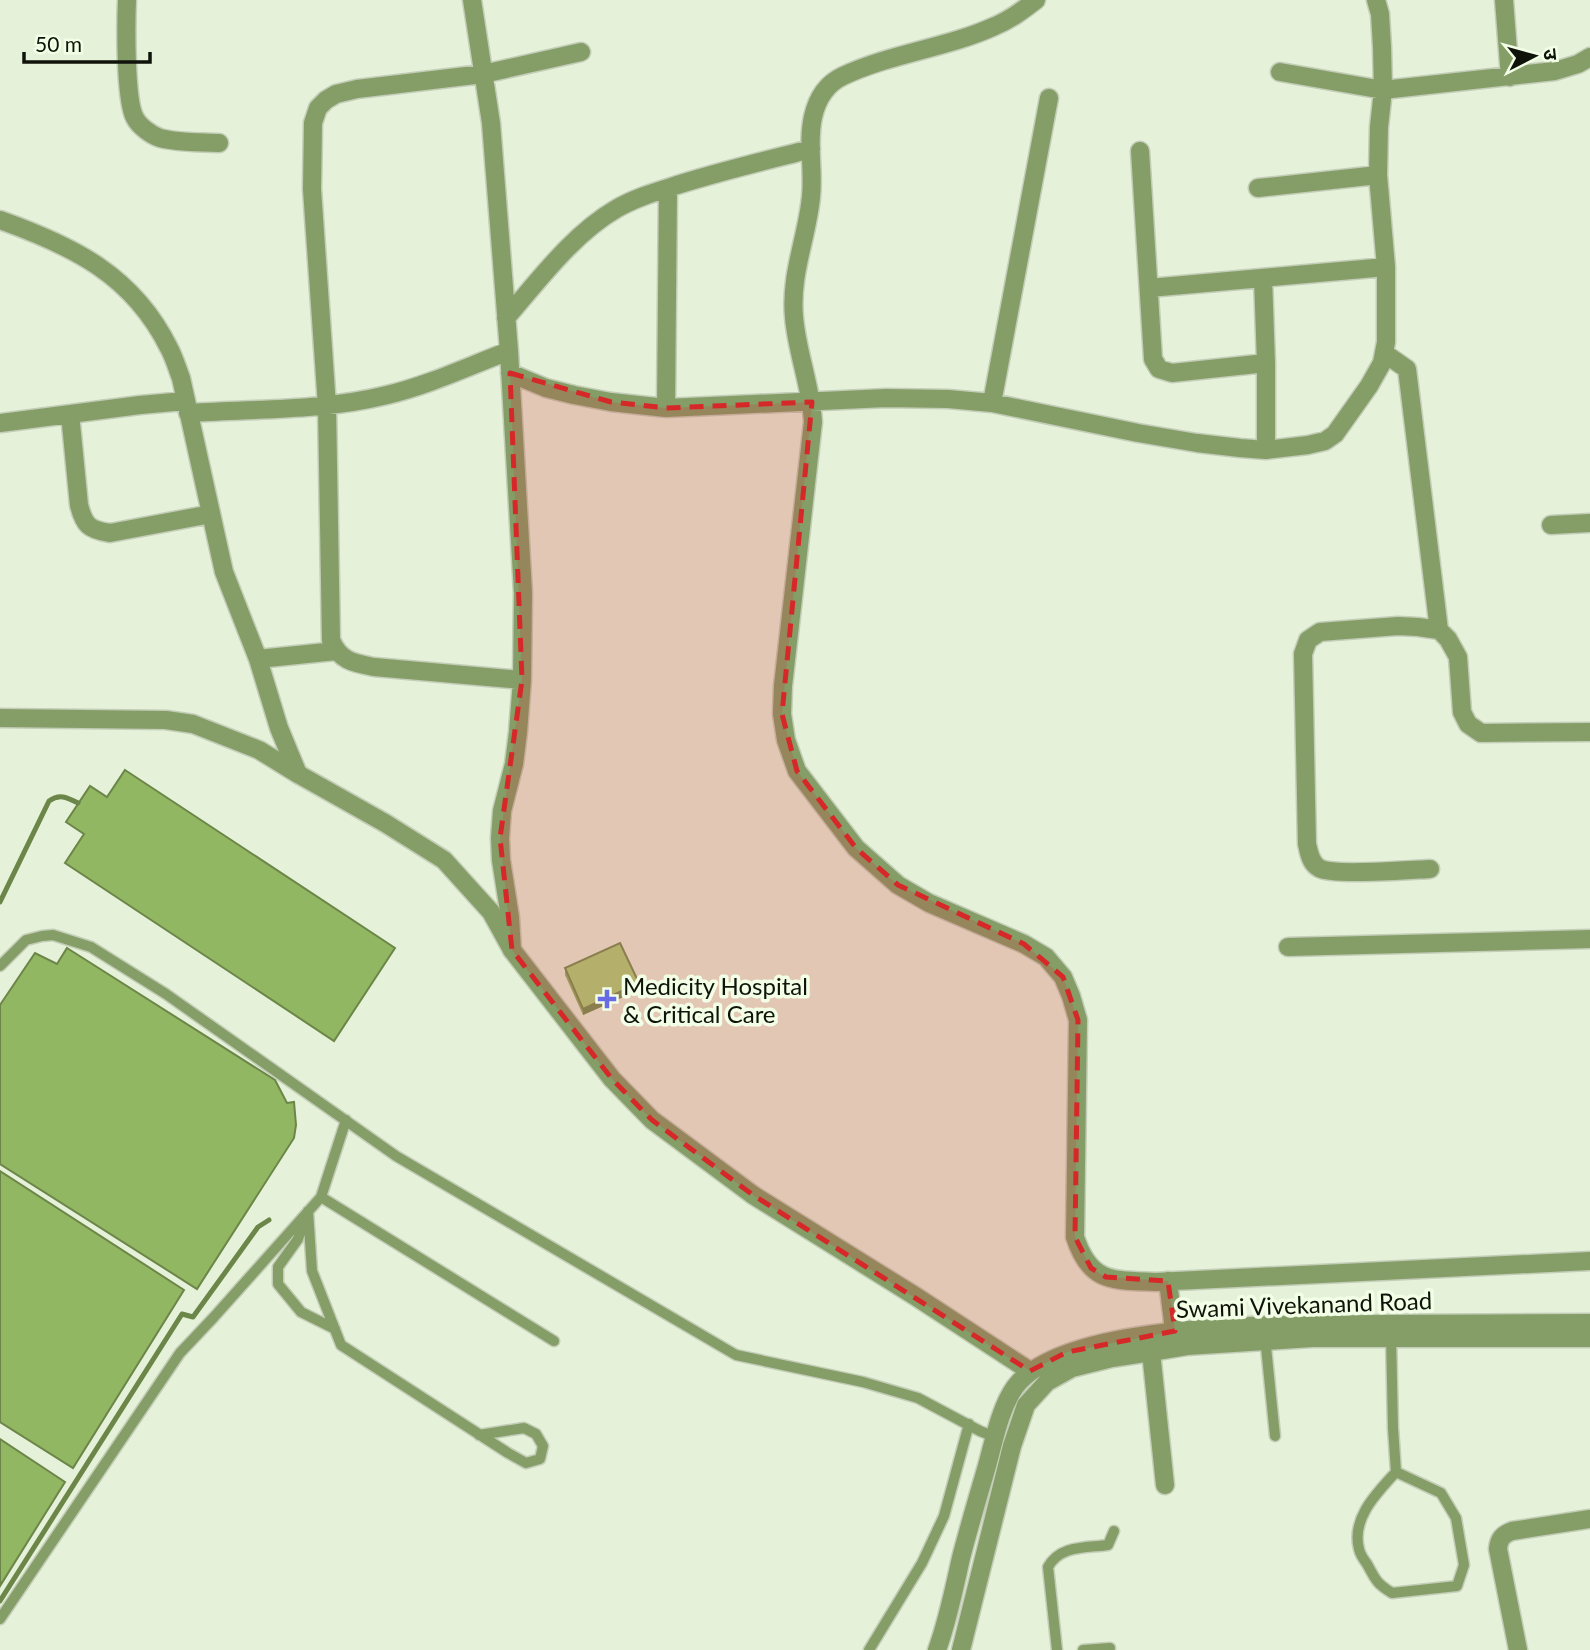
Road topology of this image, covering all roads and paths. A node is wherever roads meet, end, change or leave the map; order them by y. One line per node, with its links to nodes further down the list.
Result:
1 (127, 0): 13 (street)
2 (471, 0): 9 (street)
3 (1035, 0): 14 (street)
4 (1376, 0): 11 (street)
5 (1504, 0): 10 (street)
6 (581, 52): 9 (street)
7 (1590, 57): 10 (street)
8 (1280, 72): 11 (street)
9 (482, 74): 23 (street); 30 (street)
10 (1510, 77): 11 (street)
11 (1382, 90): 16 (street)
12 (1049, 98): 29 (street)
13 (219, 143)
14 (811, 149): 17 (street); 28 (street)
15 (1140, 151): 22 (street)
16 (1378, 175): 18 (street); 20 (street)
17 (668, 188): 23 (street); 32 (street)
18 (1258, 188)
19 (0, 220): 31 (street)
20 (1386, 267): 21 (street); 25 (street)
21 (1263, 278): 22 (street); 26 (street)
22 (1149, 288): 26 (street)
23 (506, 318): 24 (street)
24 (509, 351): 27 (street); 30 (street)
25 (1384, 353): 35 (street); 39 (street)
26 (1266, 363): 35 (street)
27 (510, 373): 32 (street); 42 (street)
28 (812, 402): 29 (street); 32 (street); 55 (street)
29 (992, 403): 35 (street)
30 (327, 405): 31 (street); 40 (street)
31 (187, 407): 33 (street); 36 (street)
32 (666, 408)
33 (70, 414): 34 (street); 36 (street)
34 (0, 422)
35 (1266, 450)
36 (211, 514): 41 (street)
37 (1590, 523): 38 (street)
38 (1551, 525)
39 (1439, 630): 44 (street); 46 (street)
40 (336, 651): 41 (street); 42 (street)
41 (258, 659): 45 (street)
42 (522, 680): 49 (street)
43 (0, 718): 45 (street)
44 (1590, 732)
45 (298, 774): 49 (street)
46 (1430, 869)
47 (1590, 939): 48 (street)
48 (1288, 947)
49 (512, 950): 64 (street)
50 (0, 966): 51 (lane)
51 (346, 1121): 52 (lane); 65 (lane)
52 (321, 1197): 53 (lane); 62 (lane)
53 (308, 1211): 57 (lane); 57 (lane); 73 (lane)
54 (1590, 1261): 55 (street)
55 (1168, 1281): 61 (street)
56 (1590, 1323): 58 (street, Swami Vivekanand Road)
57 (335, 1329): 66 (lane)
58 (1391, 1331): 59 (street, Swami Vivekanand Road); 60 (street, Swami Vivekanand Road); 69 (lane)
59 (1264, 1333): 61 (street, Swami Vivekanand Road); 67 (lane)
60 (1590, 1338)
61 (1176, 1340): 63 (street, Swami Vivekanand Road); 64 (street, Swami Vivekanand Road)
62 (554, 1341)
63 (1151, 1352): 70 (street); 77 (street, Swami Vivekanand Road)
64 (1030, 1371): 68 (street, Swami Vivekanand Road)
65 (969, 1424): 68 (lane); 75 (lane)
66 (479, 1435): 66 (lane)
67 (1275, 1436)
68 (995, 1437): 76 (street, Swami Vivekanand Road)
69 (1396, 1472): 69 (lane)
70 (1166, 1485)
71 (1590, 1519): 80 (street)
72 (1114, 1531): 78 (lane)
73 (0, 1619)
74 (1110, 1648): 79 (lane)
75 (869, 1650)
76 (937, 1650)
77 (961, 1650)
78 (1057, 1650)
79 (1083, 1650)
80 (1518, 1650)

